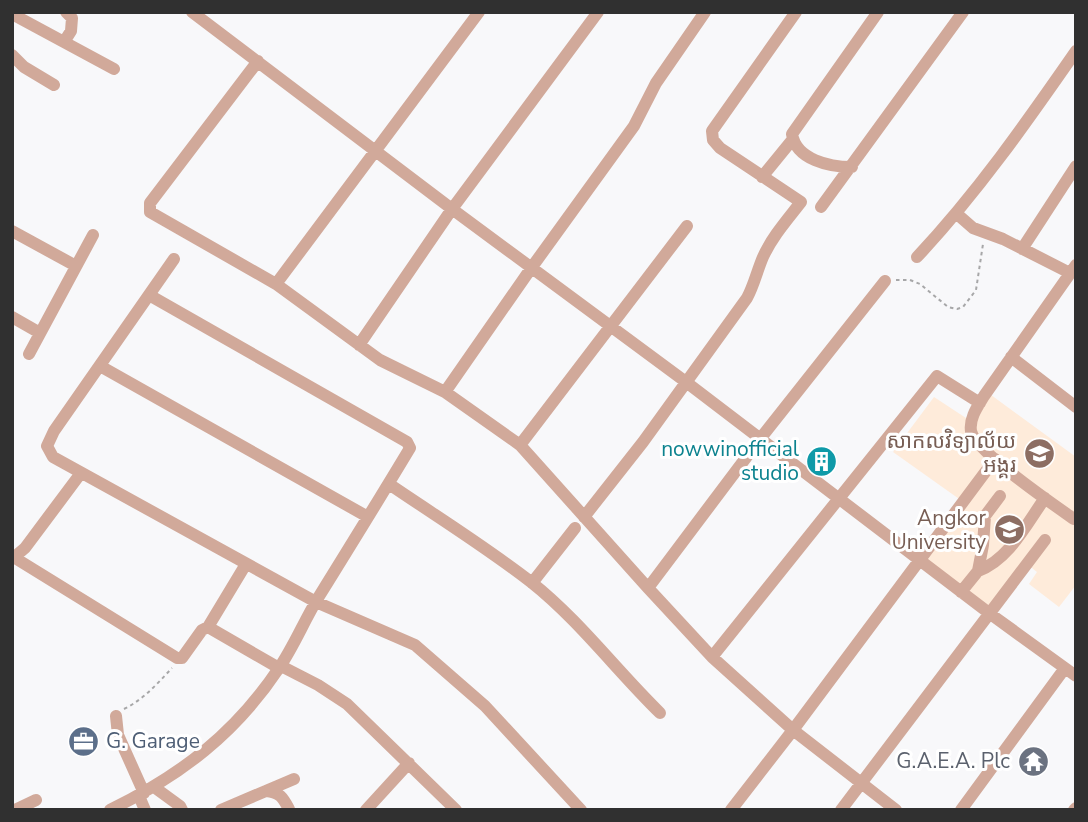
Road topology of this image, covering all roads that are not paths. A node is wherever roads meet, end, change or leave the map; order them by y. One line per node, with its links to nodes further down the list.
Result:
1 (66, 12): 10 (street)
2 (192, 12): 13 (street)
3 (479, 12): 17 (street)
4 (598, 12): 22 (street)
5 (705, 12): 31 (street)
6 (796, 12): 20 (street)
7 (878, 12): 16 (street)
8 (963, 12): 19 (street)
9 (12, 14): 10 (street)
10 (64, 42): 14 (street)
11 (1076, 51): 23 (street)
12 (12, 55): 15 (street)
13 (258, 61): 17 (street); 34 (street)
14 (114, 69)
15 (54, 85)
16 (793, 139): 19 (street); 20 (street)
17 (376, 151): 22 (street); 34 (street)
18 (1076, 166): 27 (street)
19 (852, 167): 21 (street)
20 (762, 177): 43 (street)
21 (821, 207)
22 (452, 209): 31 (street); 39 (street)
23 (957, 214): 27 (street); 28 (street)
24 (687, 226): 37 (street)
25 (12, 231): 30 (street)
26 (93, 235): 30 (street)
27 (1022, 249): 32 (street)
28 (917, 257)
29 (174, 260): 35 (street)
30 (76, 266): 38 (street)
31 (532, 267): 37 (street); 44 (street)
32 (1073, 269): 41 (street)
33 (885, 281): 47 (street)
34 (276, 284): 39 (street)
35 (149, 295): 42 (street); 51 (street)
36 (12, 317): 38 (street)
37 (612, 327): 43 (street); 48 (street)
38 (40, 333): 40 (street)
39 (359, 345): 44 (street)
40 (29, 354)
41 (1011, 357): 45 (street); 46 (street)
42 (100, 366): 50 (street); 55 (street)
43 (686, 382): 47 (street); 56 (street)
44 (445, 392): 48 (street)
45 (980, 403): 49 (street); 53 (street)
46 (1076, 407)
47 (760, 439): 53 (street); 65 (street)
48 (520, 444): 56 (street)
49 (995, 459): 54 (street); 61 (street)
50 (81, 473): 60 (street); 62 (street)
51 (389, 484): 55 (street); 64 (street)
52 (1000, 496): 63 (street)
53 (838, 499): 61 (street); 70 (street)
54 (1045, 499): 57 (street); 63 (street)
55 (368, 517): 67 (street)
56 (584, 517): 65 (street)
57 (1074, 519)
58 (575, 528): 64 (street)
59 (1045, 540): 68 (street)
60 (13, 558): 69 (street)
61 (920, 559): 66 (street); 75 (street)
62 (247, 564): 67 (street); 69 (street)
63 (978, 570): 66 (street)
64 (532, 583): 73 (street)
65 (648, 589): 70 (street)
66 (961, 592): 68 (street)
67 (316, 602): 71 (street); 90 (street)
68 (989, 613): 72 (street); 78 (street)
69 (208, 627): 71 (street)
70 (712, 657): 75 (street)
71 (280, 667): 76 (street); 80 (street)
72 (1070, 672): 94 (street)
73 (660, 713)
74 (116, 716): 80 (street)
75 (793, 730): 78 (street); 91 (street)
76 (409, 763): 88 (street); 89 (street)
77 (294, 779): 79 (street)
78 (861, 783): 92 (street); 93 (street)
79 (266, 791): 82 (street); 87 (street)
80 (146, 792): 84 (street); 85 (street); 86 (street)
81 (36, 800): 83 (street)
82 (289, 809)
83 (15, 810)
84 (110, 810)
85 (145, 810)
86 (182, 810)
87 (221, 810)
88 (366, 810)
89 (456, 810)
90 (581, 810)
91 (731, 810)
92 (841, 810)
93 (896, 810)
94 (961, 810)

